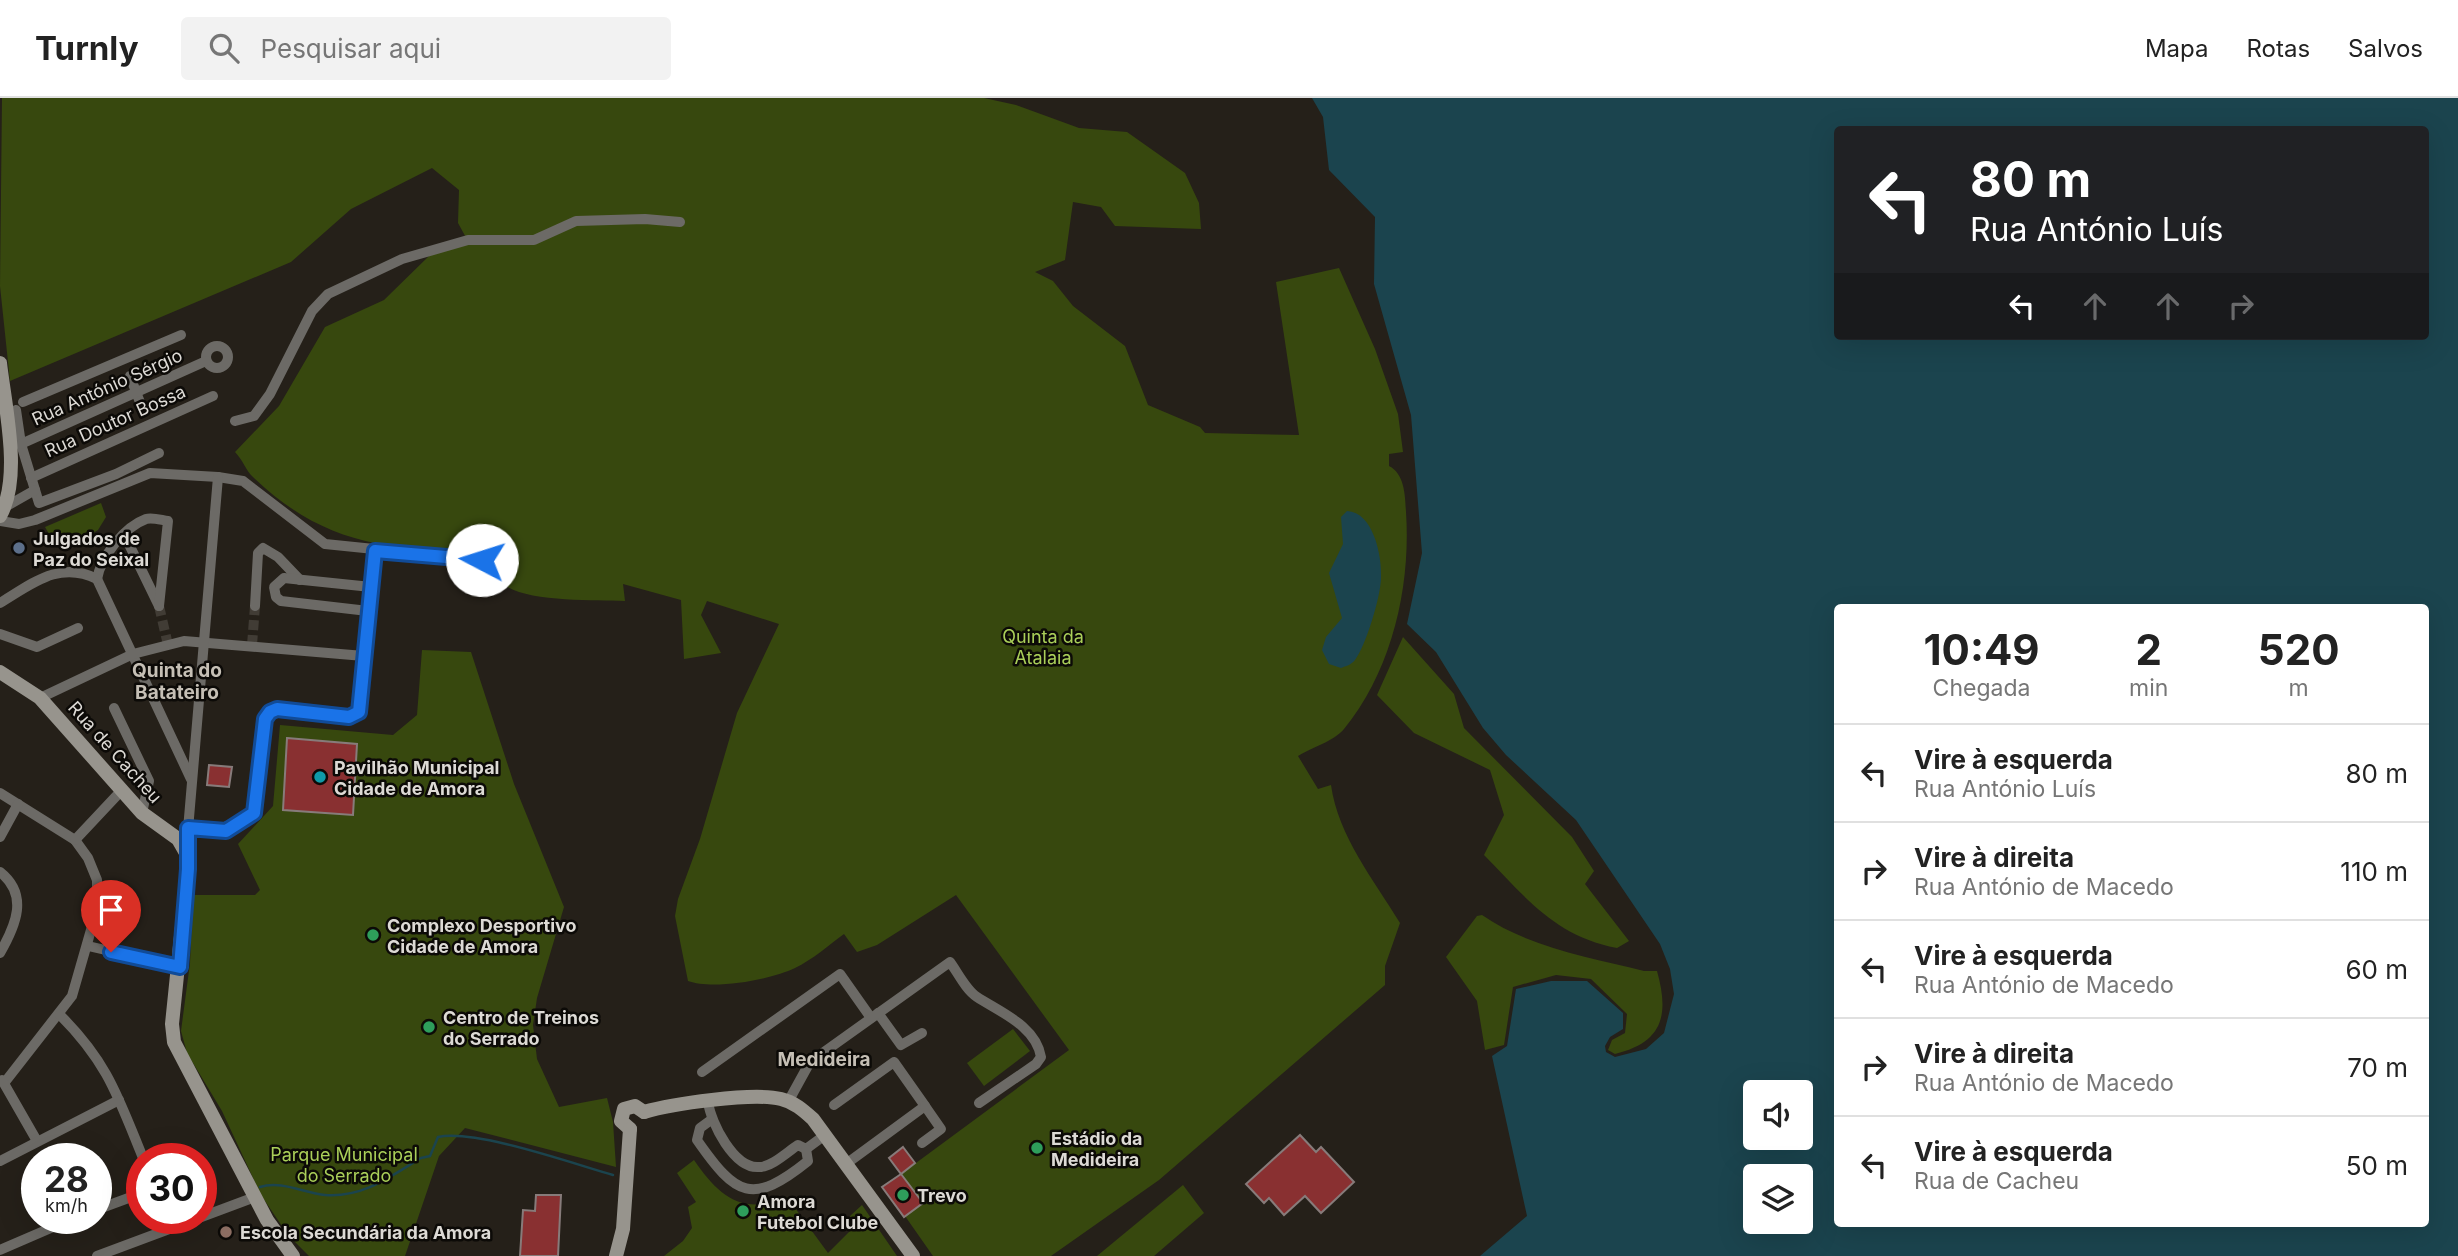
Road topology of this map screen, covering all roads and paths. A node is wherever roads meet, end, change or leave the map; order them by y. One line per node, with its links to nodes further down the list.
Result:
1 (680, 222): 8 (street)
2 (181, 335): 5 (street)
3 (206, 361): 6 (street, Rua António Sérgio)
4 (0, 363): 15 (main road)
5 (126, 369): 6 (street); 10 (street)
6 (136, 392): 9 (street); 10 (street, Rua António Sérgio)
7 (213, 396): 9 (street, Rua Doutor Bossa)
8 (235, 421)
9 (150, 425): 13 (street, Rua Doutor Bossa)
10 (22, 444): 13 (street)
11 (159, 453): 14 (street)
12 (218, 477): 15 (street); 17 (street); 27 (street)
13 (31, 478): 14 (street)
14 (35, 490): 15 (street)
15 (2, 515)
16 (124, 534): 16 (street); 19 (street)
17 (375, 551): 18 (street); 21 (street)
18 (482, 560)
19 (97, 579): 22 (street); 28 (street)
20 (300, 580): 21 (street); 23 (street); 24 (street)
21 (371, 587): 24 (street)
22 (0, 603)
23 (255, 606)
24 (368, 611): 29 (street)
25 (78, 628): 26 (street)
26 (0, 634)
27 (204, 641): 28 (street); 29 (street); 33 (street)
28 (133, 654): 31 (street); 33 (street)
29 (364, 656): 38 (street)
30 (0, 672): 31 (main road, Rua de Cacheu)
31 (40, 698): 34 (main road, Rua de Cacheu)
32 (114, 708): 37 (street)
33 (191, 780): 38 (street)
34 (121, 791): 37 (main road, Rua de Cacheu); 40 (street)
35 (0, 793): 36 (street)
36 (18, 804): 39 (street); 40 (street)
37 (142, 813): 41 (main road, Rua de Cacheu)
38 (188, 828): 41 (street)
39 (0, 837)
40 (75, 841): 43 (street)
41 (186, 853): 45 (main road)
42 (0, 872): 44 (street)
43 (88, 946): 45 (street); 46 (street)
44 (0, 953)
45 (180, 967): 65 (main road)
46 (60, 1015): 50 (street); 51 (street)
47 (875, 1015): 48 (street); 49 (street); 53 (street); 54 (street)
48 (922, 1032)
49 (702, 1072)
50 (3, 1081): 59 (street)
51 (119, 1100): 59 (street); 60 (street)
52 (708, 1102): 53 (main road); 57 (street); 72 (main road)
53 (789, 1102): 58 (main road)
54 (979, 1103)
55 (834, 1105): 56 (street)
56 (925, 1106): 61 (street); 64 (street)
57 (710, 1120): 62 (street); 62 (street)
58 (825, 1135): 62 (street); 64 (main road)
59 (37, 1141): 63 (street)
60 (137, 1143)
61 (922, 1143)
62 (806, 1149)
63 (0, 1161)
64 (846, 1164): 73 (main road)
65 (255, 1197): 66 (street); 71 (main road)
66 (217, 1211)
67 (37, 1234): 69 (street)
68 (157, 1234): 70 (street)
69 (0, 1250)
70 (97, 1256)
71 (293, 1256)
72 (616, 1256)
73 (913, 1256)

